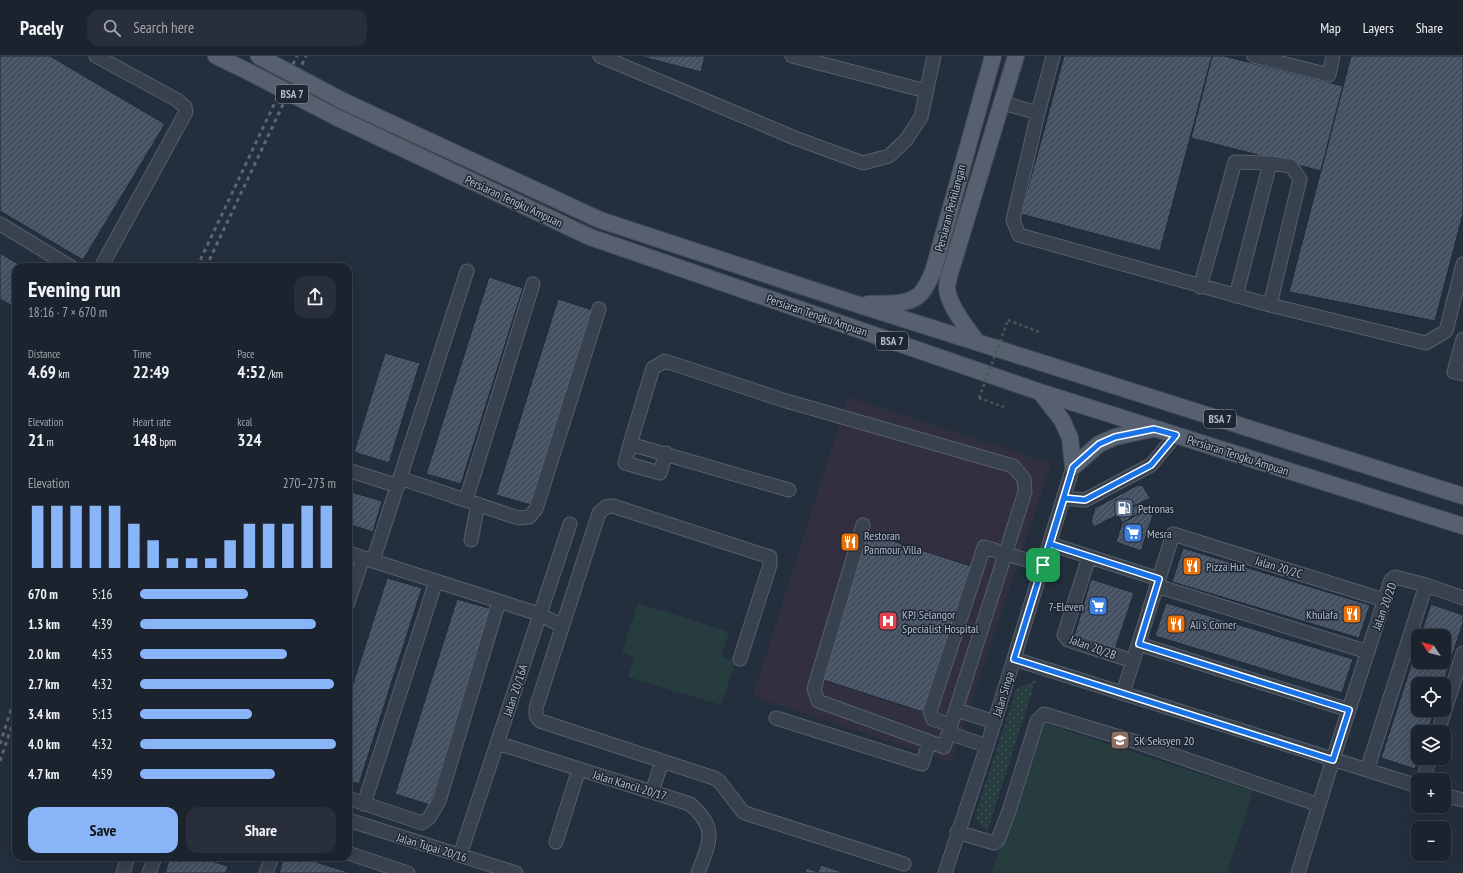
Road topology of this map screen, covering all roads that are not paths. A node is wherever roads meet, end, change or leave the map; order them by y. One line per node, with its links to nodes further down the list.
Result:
1 (96, 56): 18 (street)
2 (216, 56): 30 (main road, Persiaran Tengku Ampuan / BSA 7, bridge)
3 (258, 56): 24 (main road, Persiaran Tengku Ampuan / BSA 7, bridge)
4 (600, 56): 12 (street)
5 (792, 56): 12 (street)
6 (934, 56): 12 (street)
7 (992, 56): 24 (main road, Persiaran Perkilangan)
8 (1016, 56): 13 (main road)
9 (1053, 56): 14 (street)
10 (1254, 56): 11 (street)
11 (1333, 56)
12 (926, 91)
13 (1002, 104): 14 (street); 28 (main road)
14 (1038, 113): 22 (street)
15 (1270, 163): 22 (street); 23 (street); 25 (street)
16 (0, 224): 17 (street)
17 (64, 263)
18 (102, 263)
19 (1463, 264): 25 (street)
20 (467, 271): 37 (street)
21 (533, 284): 41 (street)
22 (1200, 287): 23 (street)
23 (1236, 296): 25 (street)
24 (856, 304): 28 (main road, Persiaran Tengku Ampuan / BSA 7)
25 (1270, 305)
26 (599, 309): 41 (street)
27 (1463, 340): 29 (street)
28 (977, 342): 39 (main road, Persiaran Tengku Ampuan / BSA 7)
29 (1463, 374)
30 (1040, 392): 31 (main road, Persiaran Tengku Ampuan / BSA 7); 35 (main road)
31 (1154, 429): 32 (main road, Persiaran Tengku Ampuan / BSA 7); 35 (main road)
32 (1176, 435): 40 (street); 44 (main road, Persiaran Tengku Ampuan / BSA 7)
33 (630, 444): 34 (street); 34 (street); 47 (street)
34 (666, 453): 38 (street)
35 (1073, 467): 40 (street, Jalan Singa)
36 (352, 471): 37 (street)
37 (399, 482): 41 (street); 50 (street)
38 (789, 490)
39 (1463, 496)
40 (1064, 498): 46 (street, Jalan Singa)
41 (472, 502): 45 (street)
42 (570, 524): 59 (street, Jalan 20/16A)
43 (863, 525): 75 (street)
44 (1463, 526)
45 (470, 540)
46 (1050, 544): 49 (street); 51 (street, Jalan Singa)
47 (1004, 553): 51 (street); 68 (street); 73 (street)
48 (352, 554): 50 (street)
49 (1089, 557): 53 (street); 66 (street, Jalan 20/2B)
50 (368, 559): 52 (street); 55 (street)
51 (1043, 565): 65 (street, Jalan Singa)
52 (436, 581): 58 (street); 86 (street)
53 (1158, 582): 57 (street, Jalan 20/2C); 61 (street); 62 (street)
54 (1426, 585): 56 (street); 57 (street, Jalan 20/2D); 80 (street)
55 (352, 594)
56 (1463, 598)
57 (1384, 600): 62 (street, Jalan 20/2D)
58 (499, 601): 59 (street); 86 (street)
59 (539, 614): 60 (street); 74 (street, Jalan 20/16A)
60 (562, 626): 64 (street); 78 (street)
61 (1139, 644): 66 (street); 69 (street)
62 (1368, 652): 69 (street, Jalan 20/2D)
63 (1463, 653): 72 (street)
64 (740, 659)
65 (1014, 659): 67 (street); 71 (street, Jalan Singa)
66 (1133, 661): 67 (street)
67 (1123, 693): 77 (street)
68 (957, 710): 71 (street); 73 (street)
69 (1349, 710): 77 (street, Jalan 20/2D)
70 (776, 718): 75 (street)
71 (995, 722): 76 (street, Jalan Singa)
72 (1440, 725)
73 (950, 729): 75 (street); 76 (street)
74 (497, 743): 79 (street, Jalan Kancil 20/17); 92 (street, Jalan 20/16A)
75 (929, 743)
76 (987, 746): 89 (street, Jalan Singa)
77 (1333, 760): 80 (street); 87 (street, Jalan 20/2D)
78 (662, 761): 82 (street); 96 (street)
79 (579, 769): 82 (street, Jalan Kancil 20/17); 90 (street)
80 (1367, 770): 81 (street)
81 (1411, 784)
82 (652, 792): 102 (street, Jalan Kancil 20/17)
83 (1451, 796): 85 (street)
84 (352, 800): 86 (street)
85 (1463, 800)
86 (364, 804)
87 (1319, 805): 89 (street); 104 (street, Jalan 20/2D)
88 (352, 821): 92 (street, Jalan Tupai 20/16)
89 (957, 832): 103 (street, Jalan Singa)
90 (556, 842)
91 (352, 854): 100 (street)
92 (460, 855): 101 (street, Jalan Tupai 20/16)
93 (127, 861): 97 (street)
94 (154, 861): 98 (street)
95 (270, 861): 99 (street)
96 (904, 864)
97 (123, 873)
98 (149, 873)
99 (266, 873)
100 (408, 873)
101 (516, 873)
102 (698, 873)
103 (944, 873)
104 (1298, 873)

